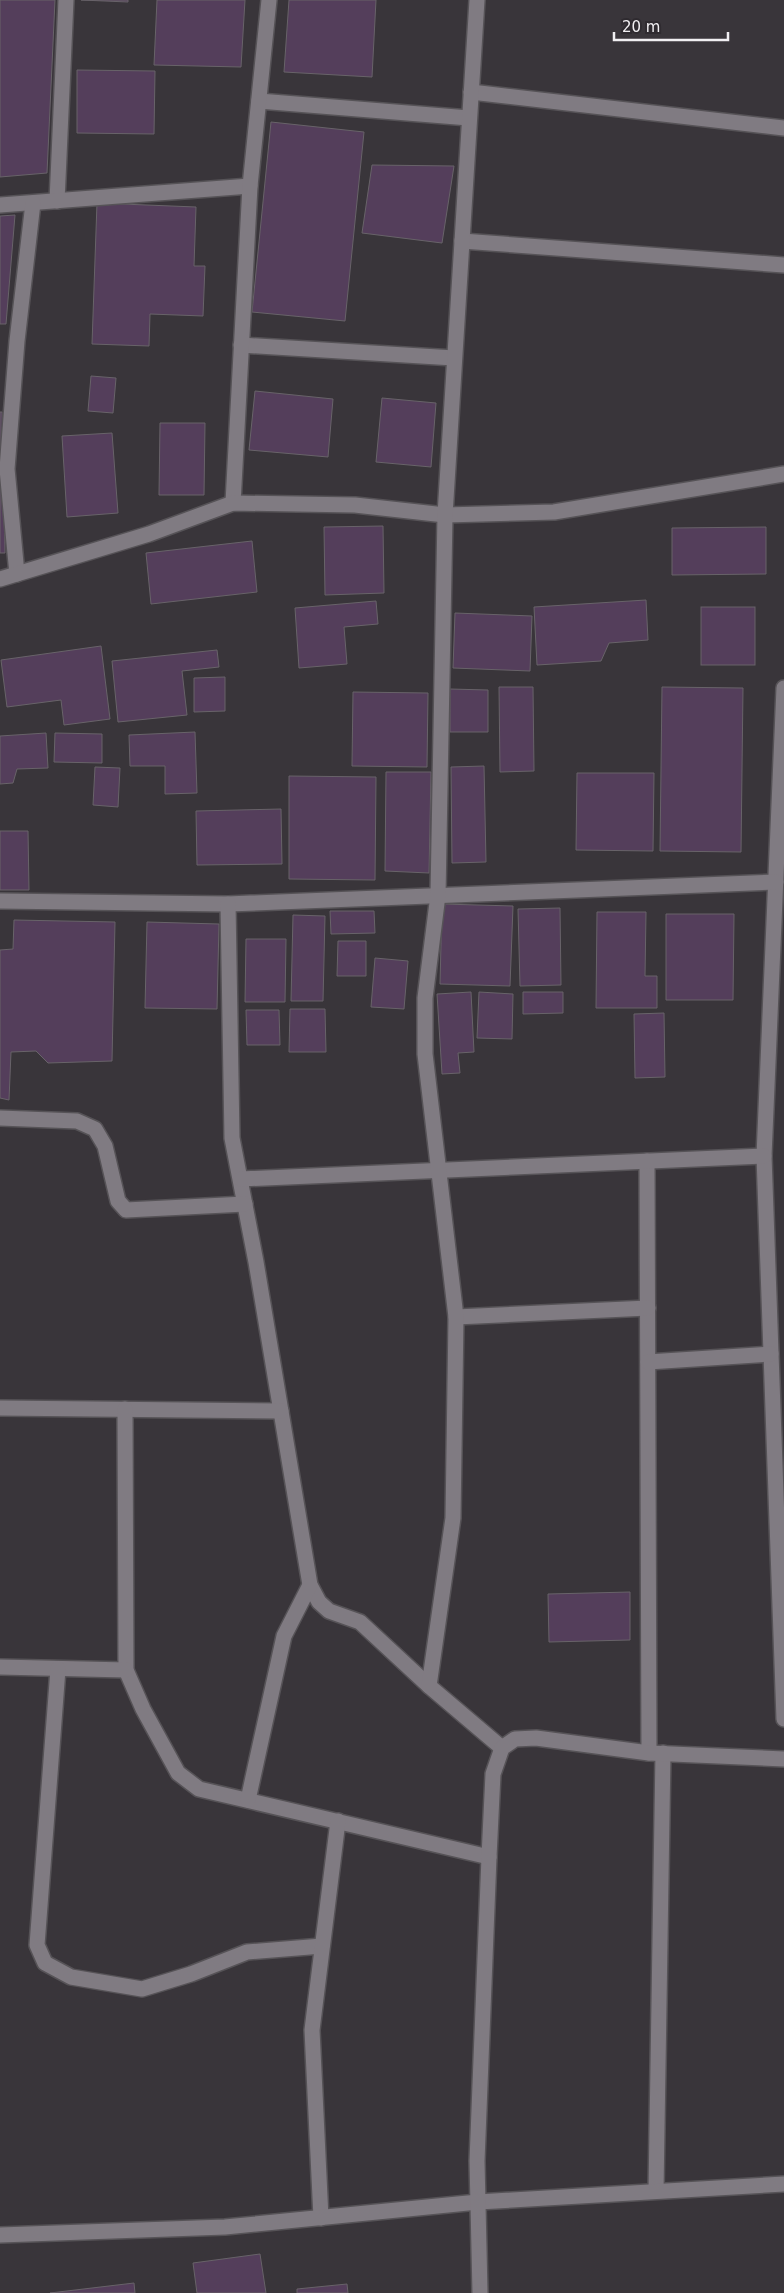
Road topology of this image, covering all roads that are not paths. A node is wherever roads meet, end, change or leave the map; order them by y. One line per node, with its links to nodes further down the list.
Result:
1 (66, 0): 9 (street)
2 (269, 0): 5 (street)
3 (477, 0): 4 (street)
4 (471, 92): 6 (street); 7 (street)
5 (259, 101): 6 (street); 8 (street)
6 (469, 118): 12 (street)
7 (784, 128)
8 (250, 186): 9 (street); 14 (street)
9 (57, 201): 10 (street)
10 (33, 202): 11 (street); 19 (street)
11 (0, 205)
12 (462, 241): 13 (street); 15 (street)
13 (784, 265)
14 (241, 345): 15 (street); 17 (street)
15 (454, 358): 18 (street)
16 (784, 474): 18 (street)
17 (233, 503): 18 (street); 19 (street)
18 (445, 515): 24 (street)
19 (17, 574): 20 (street)
20 (0, 579)
21 (784, 688): 22 (street)
22 (781, 809): 23 (street)
23 (776, 882): 24 (street); 28 (street)
24 (438, 895): 26 (street); 30 (street)
25 (0, 901): 26 (street)
26 (228, 904): 31 (street)
27 (0, 1118): 32 (street)
28 (764, 1156): 29 (street); 35 (street)
29 (647, 1161): 30 (street); 33 (street)
30 (437, 1170): 31 (street); 34 (street)
31 (241, 1179): 32 (street)
32 (245, 1204): 39 (street)
33 (648, 1308): 34 (street); 36 (street)
34 (456, 1317): 45 (street)
35 (771, 1354): 36 (street); 40 (street)
36 (648, 1362): 48 (street)
37 (0, 1408): 38 (street)
38 (124, 1409): 39 (street); 44 (street)
39 (282, 1411): 41 (street)
40 (780, 1496): 46 (street)
41 (310, 1585): 45 (street); 50 (street)
42 (0, 1667): 43 (street)
43 (58, 1668): 44 (street); 53 (street)
44 (126, 1670): 50 (street)
45 (429, 1686): 47 (street)
46 (784, 1719)
47 (502, 1748): 48 (street); 52 (street)
48 (656, 1753): 49 (street); 55 (street)
49 (784, 1759)
50 (248, 1800): 51 (street)
51 (338, 1822): 52 (street); 53 (street)
52 (489, 1857): 56 (street)
53 (322, 1946): 57 (street)
54 (784, 2184): 55 (street)
55 (656, 2191): 56 (street)
56 (478, 2202): 57 (street); 59 (street)
57 (321, 2218): 58 (street)
58 (0, 2235)
59 (480, 2293)

